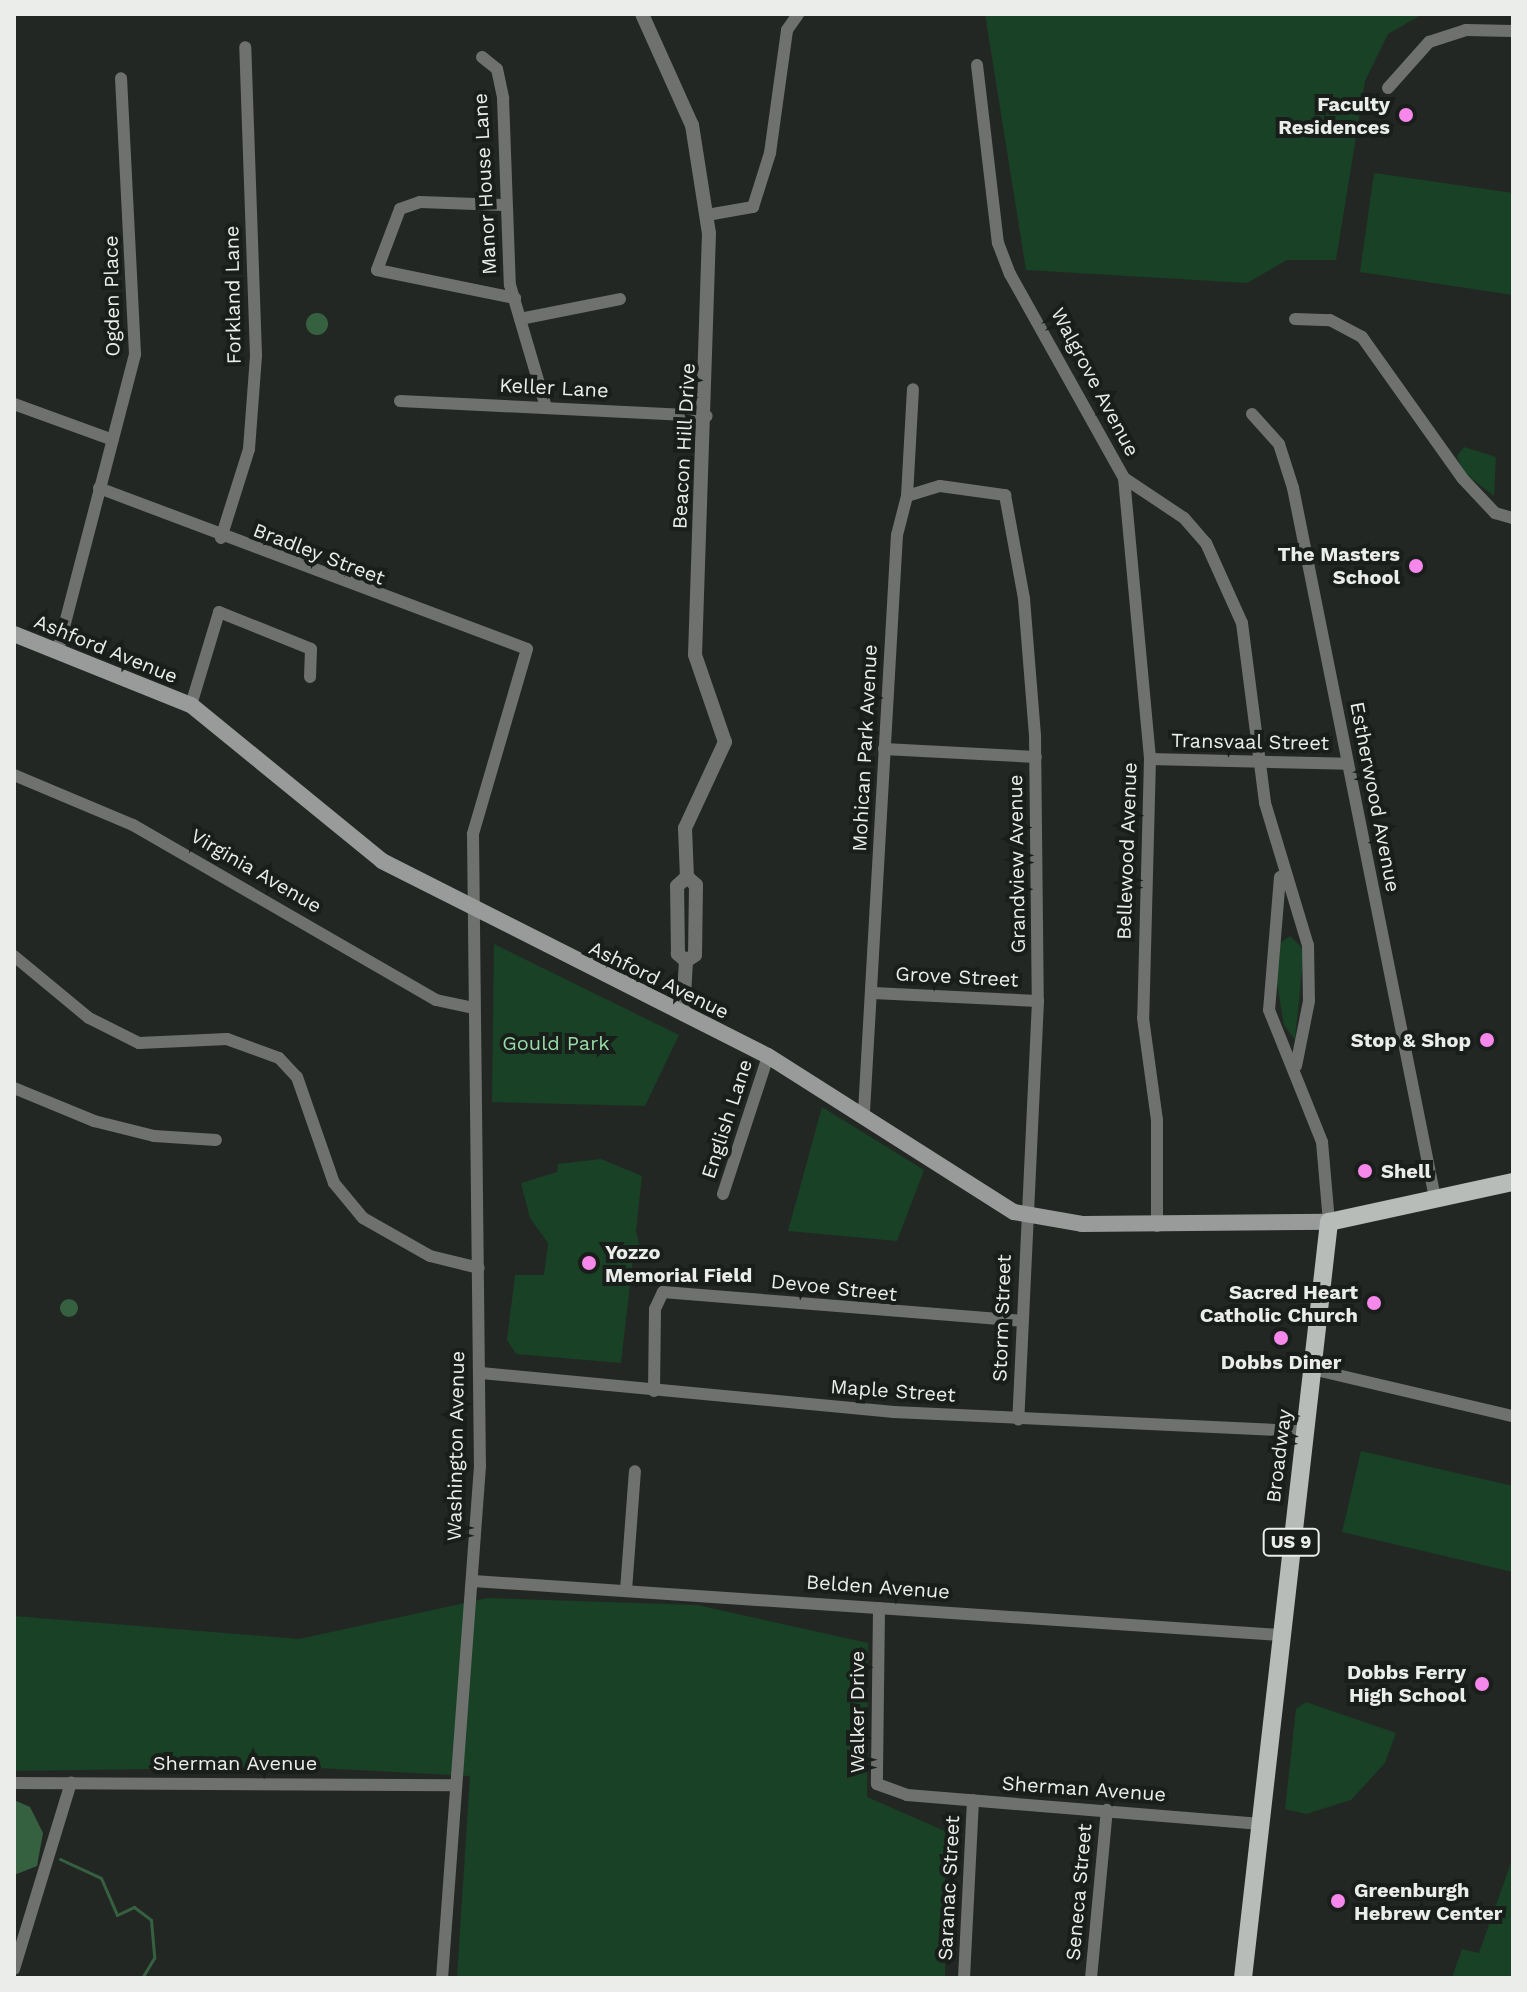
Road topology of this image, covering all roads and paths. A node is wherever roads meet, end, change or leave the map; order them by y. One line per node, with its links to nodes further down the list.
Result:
1 (642, 14): 10 (street, Beacon Hill Drive)
2 (798, 14): 10 (street)
3 (1513, 31): 8 (street)
4 (245, 47): 26 (street, Forkland Lane)
5 (482, 57): 9 (street, Manor House Lane)
6 (977, 65): 22 (street, Walgrove Avenue)
7 (121, 78): 21 (street, Ogden Place)
8 (1388, 88)
9 (503, 205): 11 (street, Manor House Lane); 11 (street)
10 (707, 215): 20 (street, Beacon Hill Drive)
11 (515, 298): 13 (street, Manor House Lane)
12 (620, 299): 13 (street)
13 (520, 319): 18 (street, Manor House Lane)
14 (1295, 319): 25 (street)
15 (913, 389): 24 (street, Mohican Park Avenue)
16 (400, 401): 18 (street, Keller Lane)
17 (14, 404): 21 (street)
18 (546, 407): 20 (street, Keller Lane)
19 (1252, 414): 36 (street, Estherwood Avenue)
20 (707, 416): 44 (street, Beacon Hill Drive)
21 (113, 440): 23 (street, Ogden Place)
22 (1124, 478): 34 (street, Bellewood Avenue); 35 (street, Walgrove Avenue)
23 (99, 488): 26 (street, Bradley Street); 29 (street, Ogden Place)
24 (907, 496): 32 (street, Mohican Park Avenue); 33 (street, Grandview Avenue)
25 (1513, 518)
26 (221, 538): 28 (street, Bradley Street)
27 (14, 634): 29 (main road, Ashford Avenue)
28 (527, 649): 39 (street, Washington Avenue)
29 (58, 650): 31 (main road, Ashford Avenue)
30 (310, 677): 31 (street)
31 (191, 705): 39 (main road, Ashford Avenue)
32 (884, 749): 33 (street); 41 (street, Mohican Park Avenue)
33 (1036, 757): 42 (street, Grandview Avenue)
34 (1150, 759): 35 (street, Transvaal Street); 55 (street, Bellewood Avenue)
35 (1260, 762): 36 (street, Transvaal Street); 38 (street, Walgrove Avenue)
36 (1348, 764): 52 (street, Estherwood Avenue)
37 (14, 775): 43 (street, Virginia Avenue)
38 (1280, 870): 46 (street, Walgrove Avenue); 46 (street, Walgrove Avenue)
39 (476, 913): 43 (street, Washington Avenue); 44 (main road, Ashford Avenue)
40 (14, 956): 56 (street)
41 (873, 993): 42 (street, Grove Street); 48 (street, Mohican Park Avenue)
42 (1038, 1001): 53 (street, Grandview Avenue)
43 (474, 1008): 56 (street, Washington Avenue)
44 (683, 1014): 45 (main road, Ashford Avenue)
45 (768, 1056): 48 (main road, Ashford Avenue); 51 (street, English Lane)
46 (1296, 1066): 54 (street, Walgrove Avenue)
47 (14, 1088): 49 (street)
48 (864, 1112): 53 (main road, Ashford Avenue)
49 (216, 1140)
50 (1513, 1182): 52 (main road)
51 (723, 1194)
52 (1435, 1198): 54 (main road)
53 (1026, 1217): 55 (main road, Ashford Avenue); 57 (street, Storm Street)
54 (1329, 1222): 55 (main road, Ashford Avenue); 58 (main road, Broadway / US 9)
55 (1157, 1226)
56 (479, 1268): 59 (street, Washington Avenue)
57 (1022, 1321): 60 (street, Devoe Street); 62 (street, Storm Street)
58 (1312, 1369): 61 (street); 63 (main road, Broadway / US 9)
59 (481, 1373): 60 (street, Maple Street); 65 (street, Washington Avenue)
60 (654, 1391): 62 (street, Maple Street)
61 (1513, 1416)
62 (1018, 1420): 63 (street, Maple Street)
63 (1304, 1431): 68 (main road, Broadway / US 9)
64 (635, 1471): 66 (street)
65 (473, 1581): 66 (street, Belden Avenue); 71 (street, Washington Avenue)
66 (626, 1590): 67 (street, Belden Avenue)
67 (879, 1608): 68 (street, Belden Avenue); 72 (street, Walker Drive)
68 (1280, 1635): 75 (main road, Broadway / US 9)
69 (71, 1782): 70 (street, Sherman Avenue); 71 (street, Sherman Avenue); 76 (street)
70 (14, 1783)
71 (455, 1785): 77 (street, Washington Avenue)
72 (907, 1795): 73 (street, Sherman Avenue)
73 (973, 1800): 74 (street, Sherman Avenue); 78 (street, Saranac Street)
74 (1107, 1810): 75 (street, Sherman Avenue); 79 (street, Seneca Street)
75 (1258, 1824): 80 (main road, Broadway / US 9)
76 (14, 1969)
77 (442, 1978)
78 (964, 1978)
79 (1091, 1978)
80 (1243, 1978)

